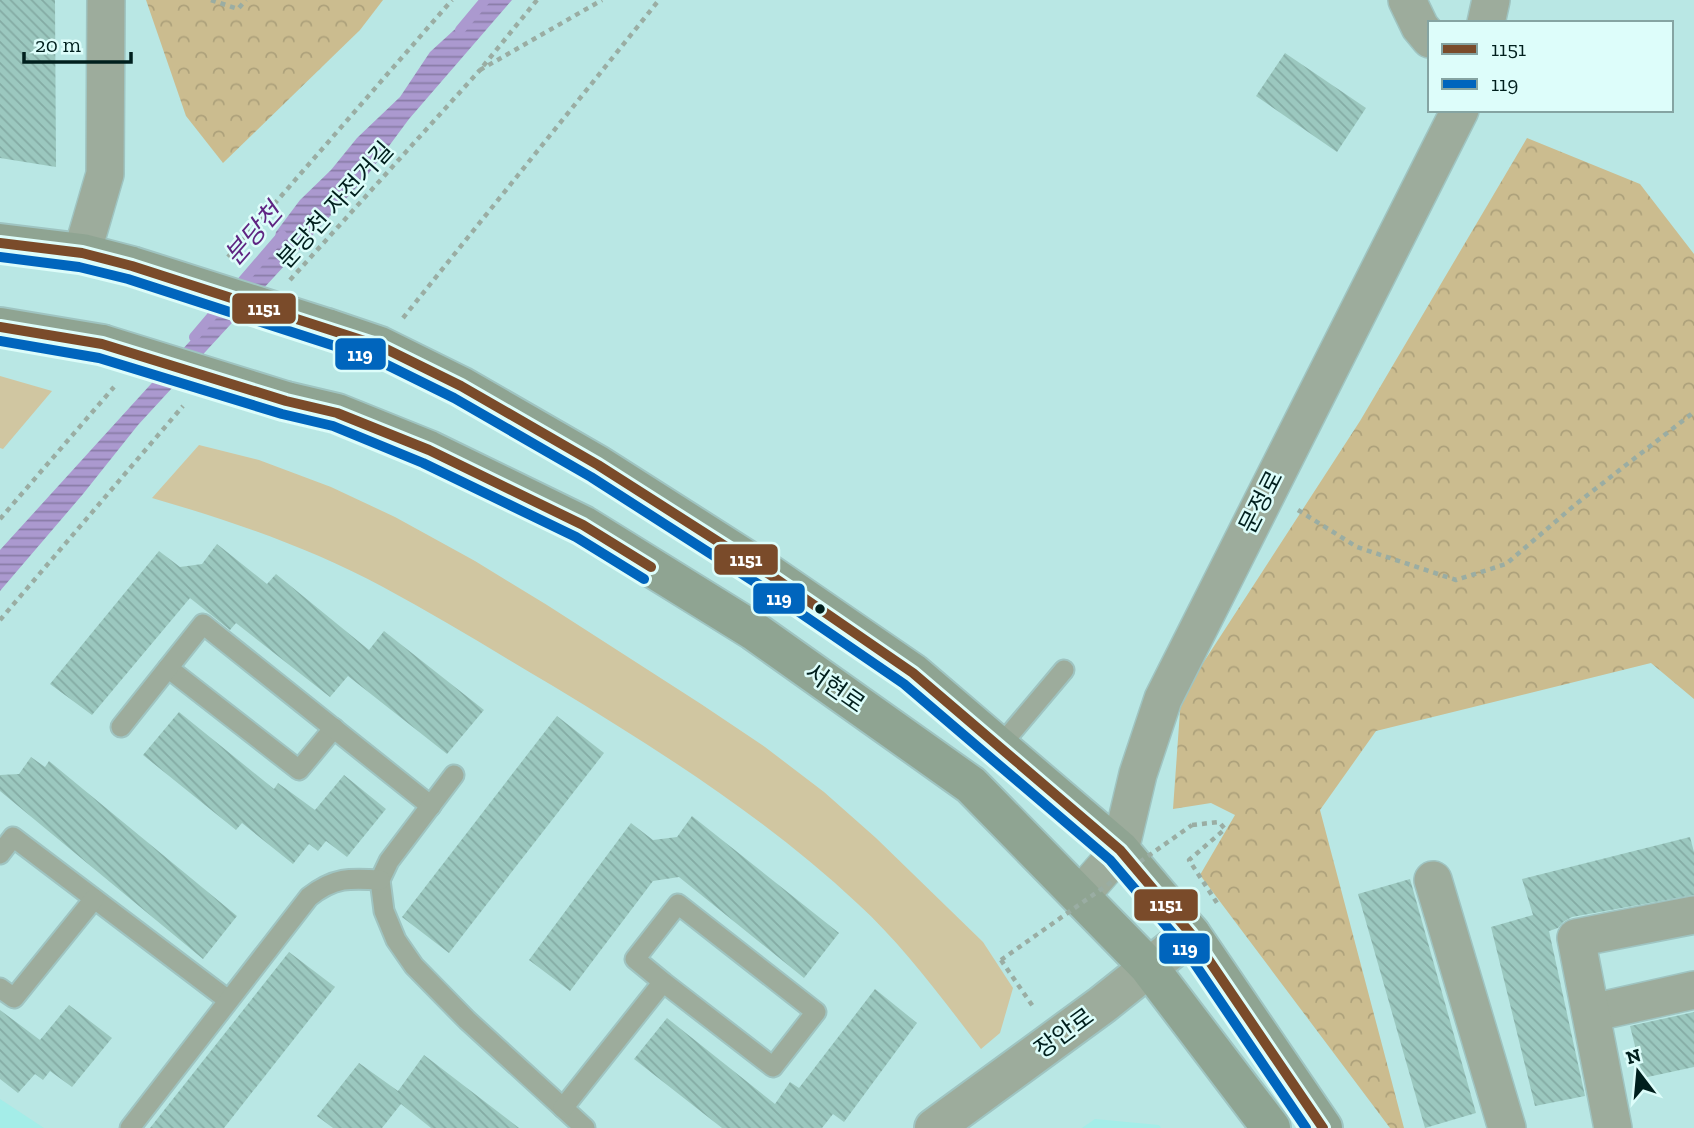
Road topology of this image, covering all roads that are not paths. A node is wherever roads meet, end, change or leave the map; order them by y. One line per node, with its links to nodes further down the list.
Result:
1 (106, 0): 8 (street)
2 (1407, 0): 5 (street)
3 (1492, 0): 4 (street)
4 (1487, 21)
5 (1428, 37)
6 (1459, 112): 17 (street, 문정로)
7 (0, 243): 8 (main road)
8 (82, 253): 14 (main road, bridge)
9 (0, 327): 21 (main road, 서현로, bridge)
10 (168, 668): 12 (lane); 13 (lane); 13 (lane)
11 (1064, 670): 14 (lane)
12 (121, 727)
13 (334, 728): 16 (lane)
14 (1000, 746): 17 (main road)
15 (454, 775): 16 (lane)
16 (431, 806): 19 (lane)
17 (1121, 850): 21 (street, 문정로); 24 (main road)
18 (0, 854): 22 (lane)
19 (380, 880): 29 (lane); 31 (lane)
20 (1433, 880): 37 (street)
21 (1080, 896): 25 (main road, 서현로)
22 (94, 899): 27 (lane); 29 (lane)
23 (1694, 915): 30 (street)
24 (1191, 934): 25 (street, 장안로); 36 (main road)
25 (1148, 966): 34 (street, 장안로); 35 (main road, 서현로)
26 (663, 982): 26 (lane); 31 (lane)
27 (0, 988)
28 (1694, 989): 30 (street)
29 (228, 1000): 32 (lane)
30 (1591, 1013): 38 (street)
31 (563, 1108): 33 (lane)
32 (130, 1128)
33 (585, 1128)
34 (934, 1128)
35 (1271, 1128)
36 (1323, 1128)
37 (1507, 1128)
38 (1613, 1128)

